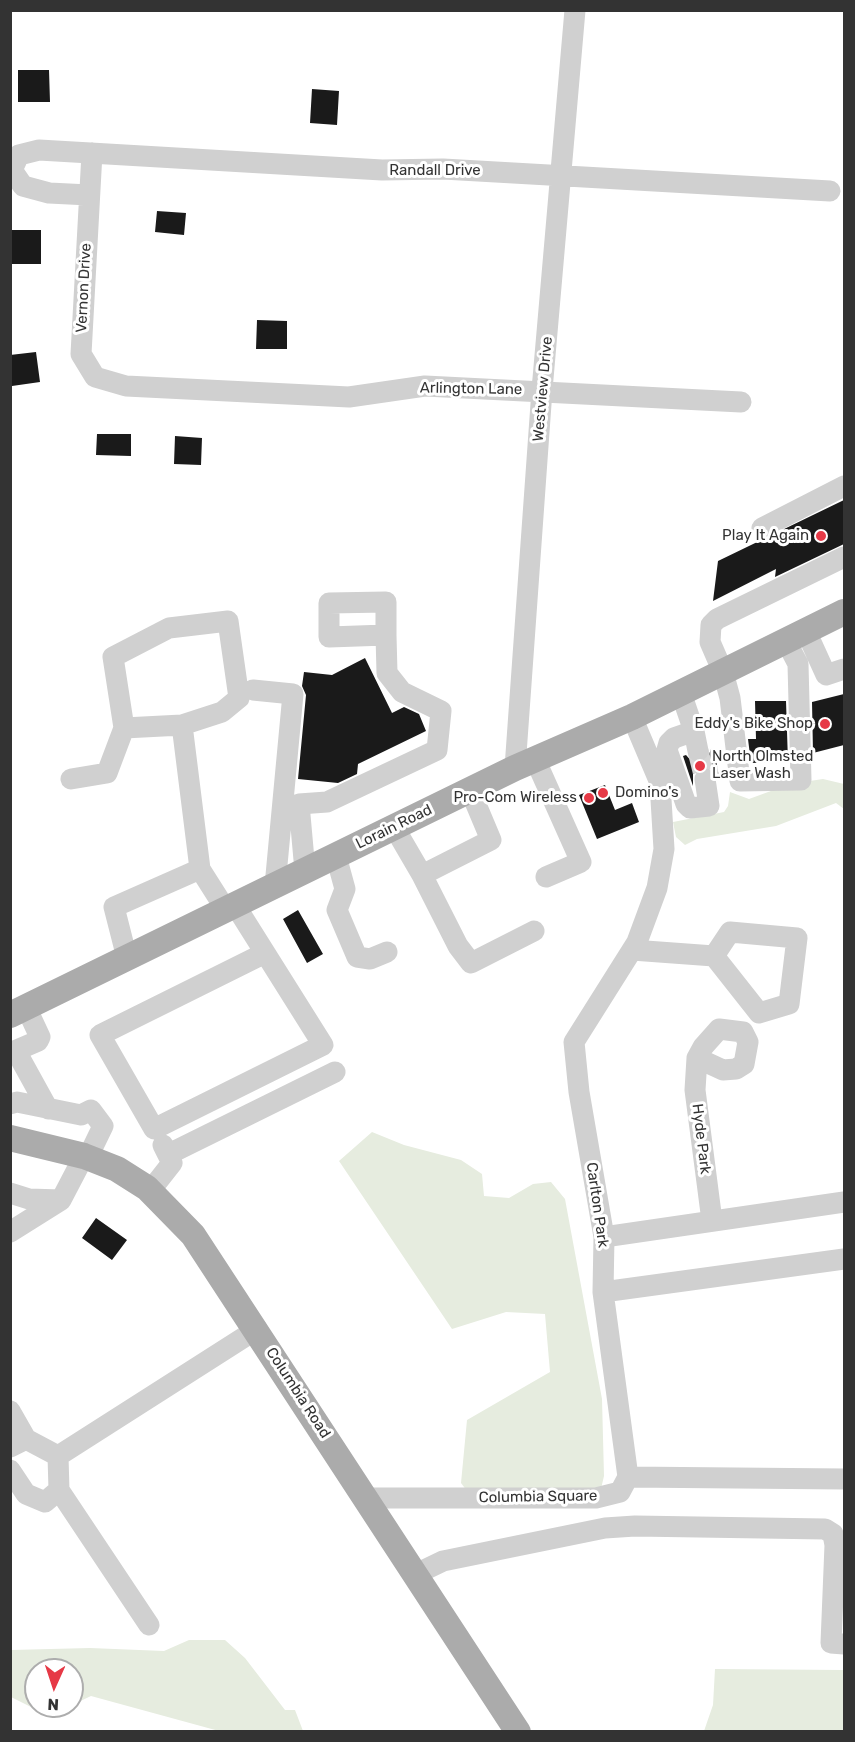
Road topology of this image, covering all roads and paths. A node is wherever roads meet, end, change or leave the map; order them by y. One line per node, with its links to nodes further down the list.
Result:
1 (575, 10): 3 (street, Westview Drive)
2 (92, 153): 3 (street, Randall Drive); 5 (street, Vernon Drive); 5 (street, Randall Drive)
3 (562, 175): 4 (street, Randall Drive); 7 (street, Westview Drive)
4 (831, 191)
5 (89, 195): 6 (street, Vernon Drive)
6 (95, 377): 7 (street, Arlington Lane)
7 (542, 390): 8 (street, Arlington Lane); 22 (street, Westview Drive)
8 (741, 402)
9 (844, 486): 10 (street)
10 (762, 528)
11 (844, 557): 16 (street)
12 (844, 612): 14 (main road, Lorain Road)
13 (386, 635): 29 (street)
14 (796, 636): 15 (street); 16 (main road, Lorain Road); 16 (street)
15 (844, 669)
16 (723, 672): 18 (main road, Lorain Road)
17 (253, 690): 32 (street)
18 (681, 693): 19 (main road, Lorain Road); 24 (street)
19 (632, 717): 22 (main road, Lorain Road); 35 (street, Carlton Park)
20 (182, 725): 21 (street); 21 (street); 28 (street)
21 (124, 728): 23 (street)
22 (525, 764): 25 (main road, Lorain Road); 31 (street)
23 (71, 779)
24 (705, 779)
25 (470, 790): 26 (main road, Lorain Road); 30 (street)
26 (394, 827): 27 (main road, Lorain Road); 30 (street)
27 (336, 856): 29 (main road, Lorain Road); 36 (street)
28 (200, 869): 33 (street); 39 (street)
29 (305, 871): 32 (main road, Lorain Road)
30 (422, 875): 34 (street)
31 (546, 877)
32 (275, 886): 33 (main road, Lorain Road)
33 (230, 907): 37 (street); 39 (main road, Lorain Road)
34 (534, 931)
35 (632, 950): 38 (street); 56 (street, Carlton Park)
36 (387, 952)
37 (265, 953): 46 (street); 46 (street)
38 (714, 956): 38 (street)
39 (126, 958): 40 (main road, Lorain Road)
40 (18, 1011): 41 (street)
41 (13, 1052): 45 (street)
42 (697, 1058): 54 (street, Hyde Park)
43 (335, 1072): 48 (street)
44 (10, 1104): 45 (street)
45 (48, 1109): 49 (street)
46 (154, 1129): 48 (street)
47 (10, 1138): 49 (main road, Columbia Road)
48 (168, 1154): 50 (street)
49 (86, 1156): 50 (main road, Columbia Road); 52 (street)
50 (150, 1191): 59 (main road, Columbia Road)
51 (10, 1193): 52 (street)
52 (61, 1200): 55 (street)
53 (844, 1202): 54 (street)
54 (712, 1221): 56 (street)
55 (10, 1232)
56 (604, 1237): 58 (street, Carlton Park)
57 (844, 1259): 58 (street)
58 (603, 1292): 64 (street, Carlton Park)
59 (257, 1329): 62 (street); 67 (main road, Columbia Road)
60 (10, 1411): 61 (street)
61 (18, 1443): 62 (street)
62 (58, 1456): 66 (street)
63 (10, 1470): 66 (street)
64 (628, 1477): 65 (street); 67 (street, Columbia Square)
65 (844, 1479)
66 (59, 1490): 70 (street)
67 (366, 1498): 69 (main road, Columbia Road)
68 (839, 1534): 69 (street); 71 (street)
69 (416, 1574): 72 (main road, Columbia Road)
70 (149, 1625)
71 (844, 1644)
72 (518, 1731)

